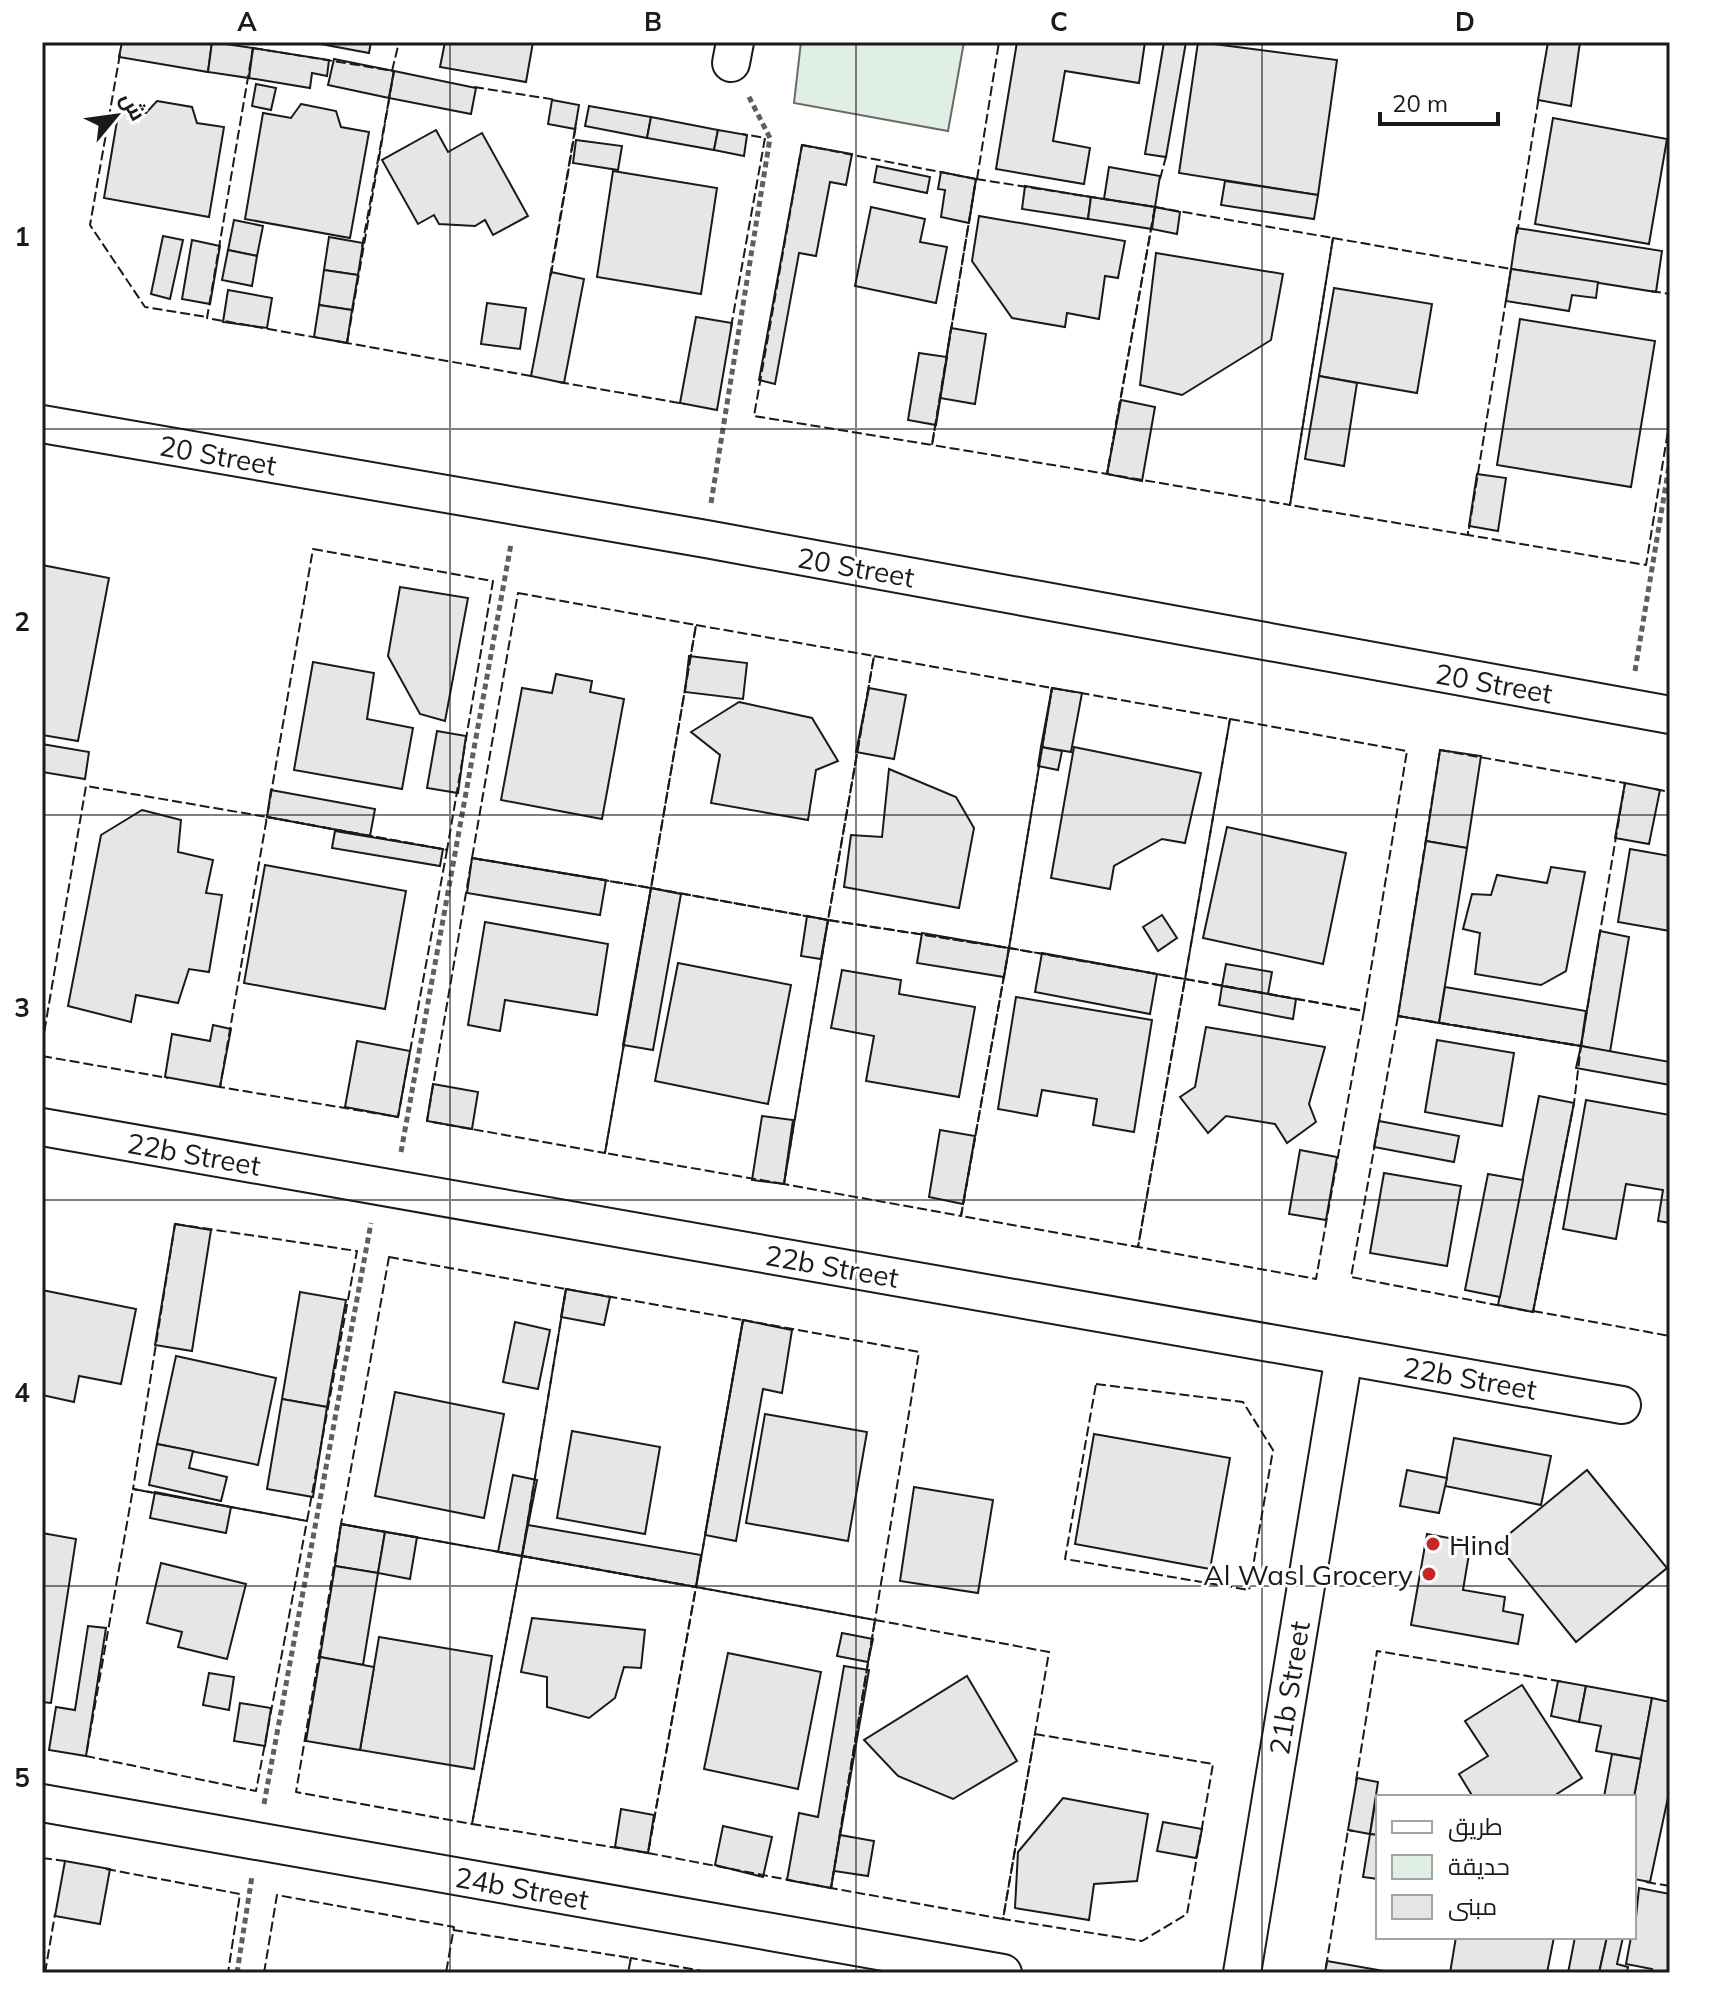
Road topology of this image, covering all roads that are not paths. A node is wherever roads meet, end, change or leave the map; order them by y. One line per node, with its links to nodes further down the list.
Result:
1 (42, 424): 2 (street, 20 Street)
2 (1670, 715)
3 (42, 1127): 4 (street, 22b Street)
4 (1344, 1356): 5 (street, 22b Street); 8 (street, 21b Street)
5 (1622, 1405)
6 (42, 1803): 7 (street, 24b Street)
7 (1003, 1973)
8 (1242, 1973)

